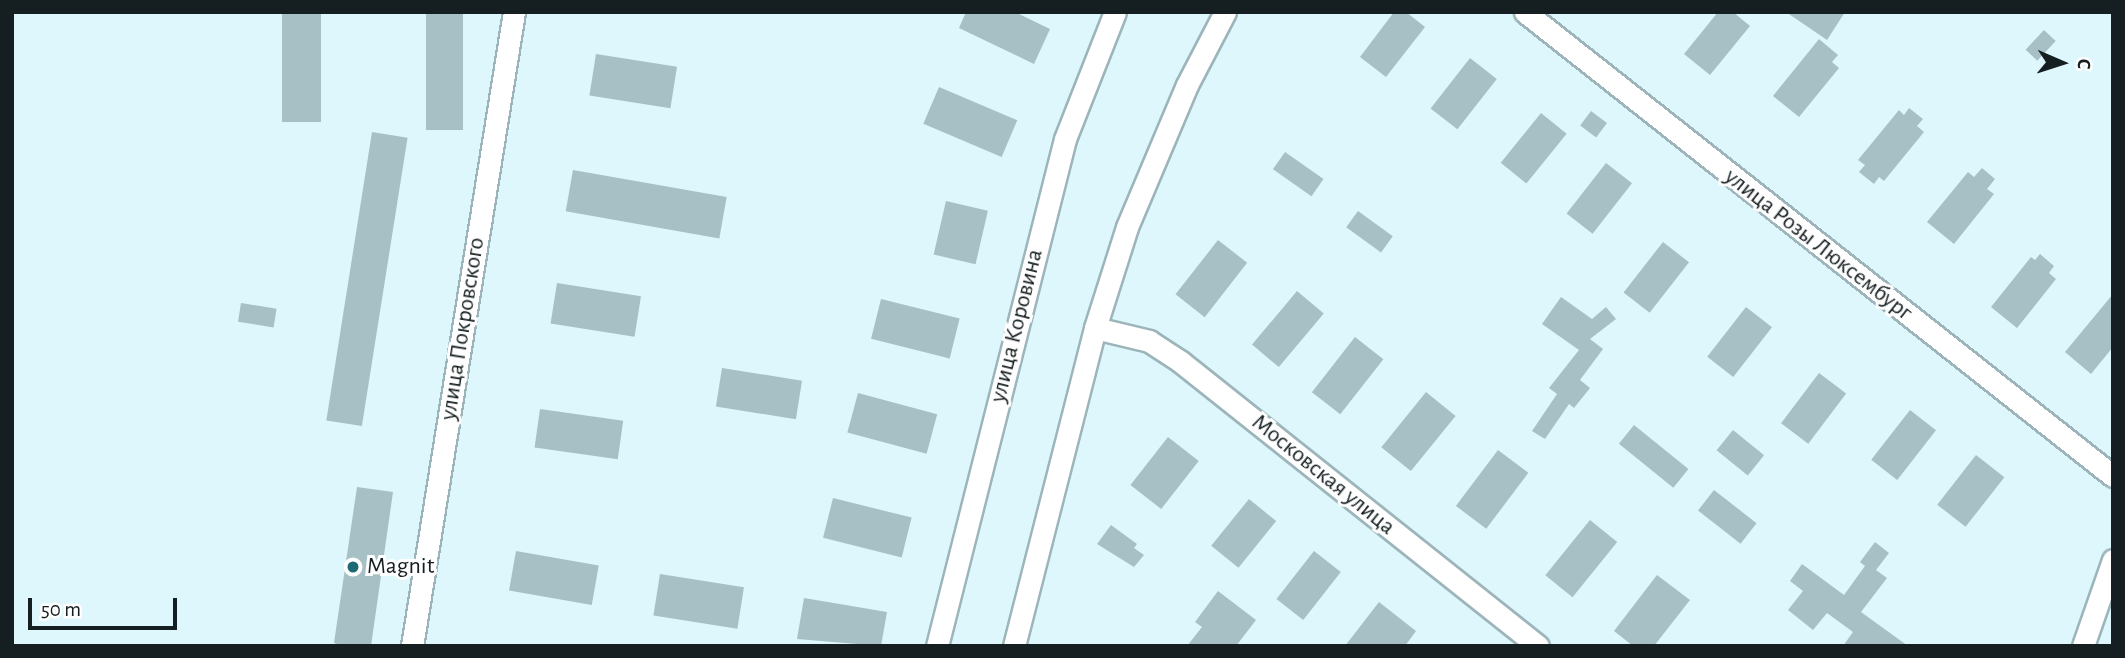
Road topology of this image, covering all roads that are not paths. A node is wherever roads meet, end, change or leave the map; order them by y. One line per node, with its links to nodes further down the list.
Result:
1 (514, 12): 8 (street, улица Покровского)
2 (1115, 12): 9 (street, улица Коровина)
3 (1225, 12): 5 (street)
4 (1525, 12): 6 (street, улица Розы Люксембург)
5 (1096, 328): 10 (street); 11 (street, Московская улица)
6 (2113, 476)
7 (2113, 561): 12 (street)
8 (412, 646)
9 (937, 646)
10 (1014, 646)
11 (1538, 646)
12 (2084, 646)

